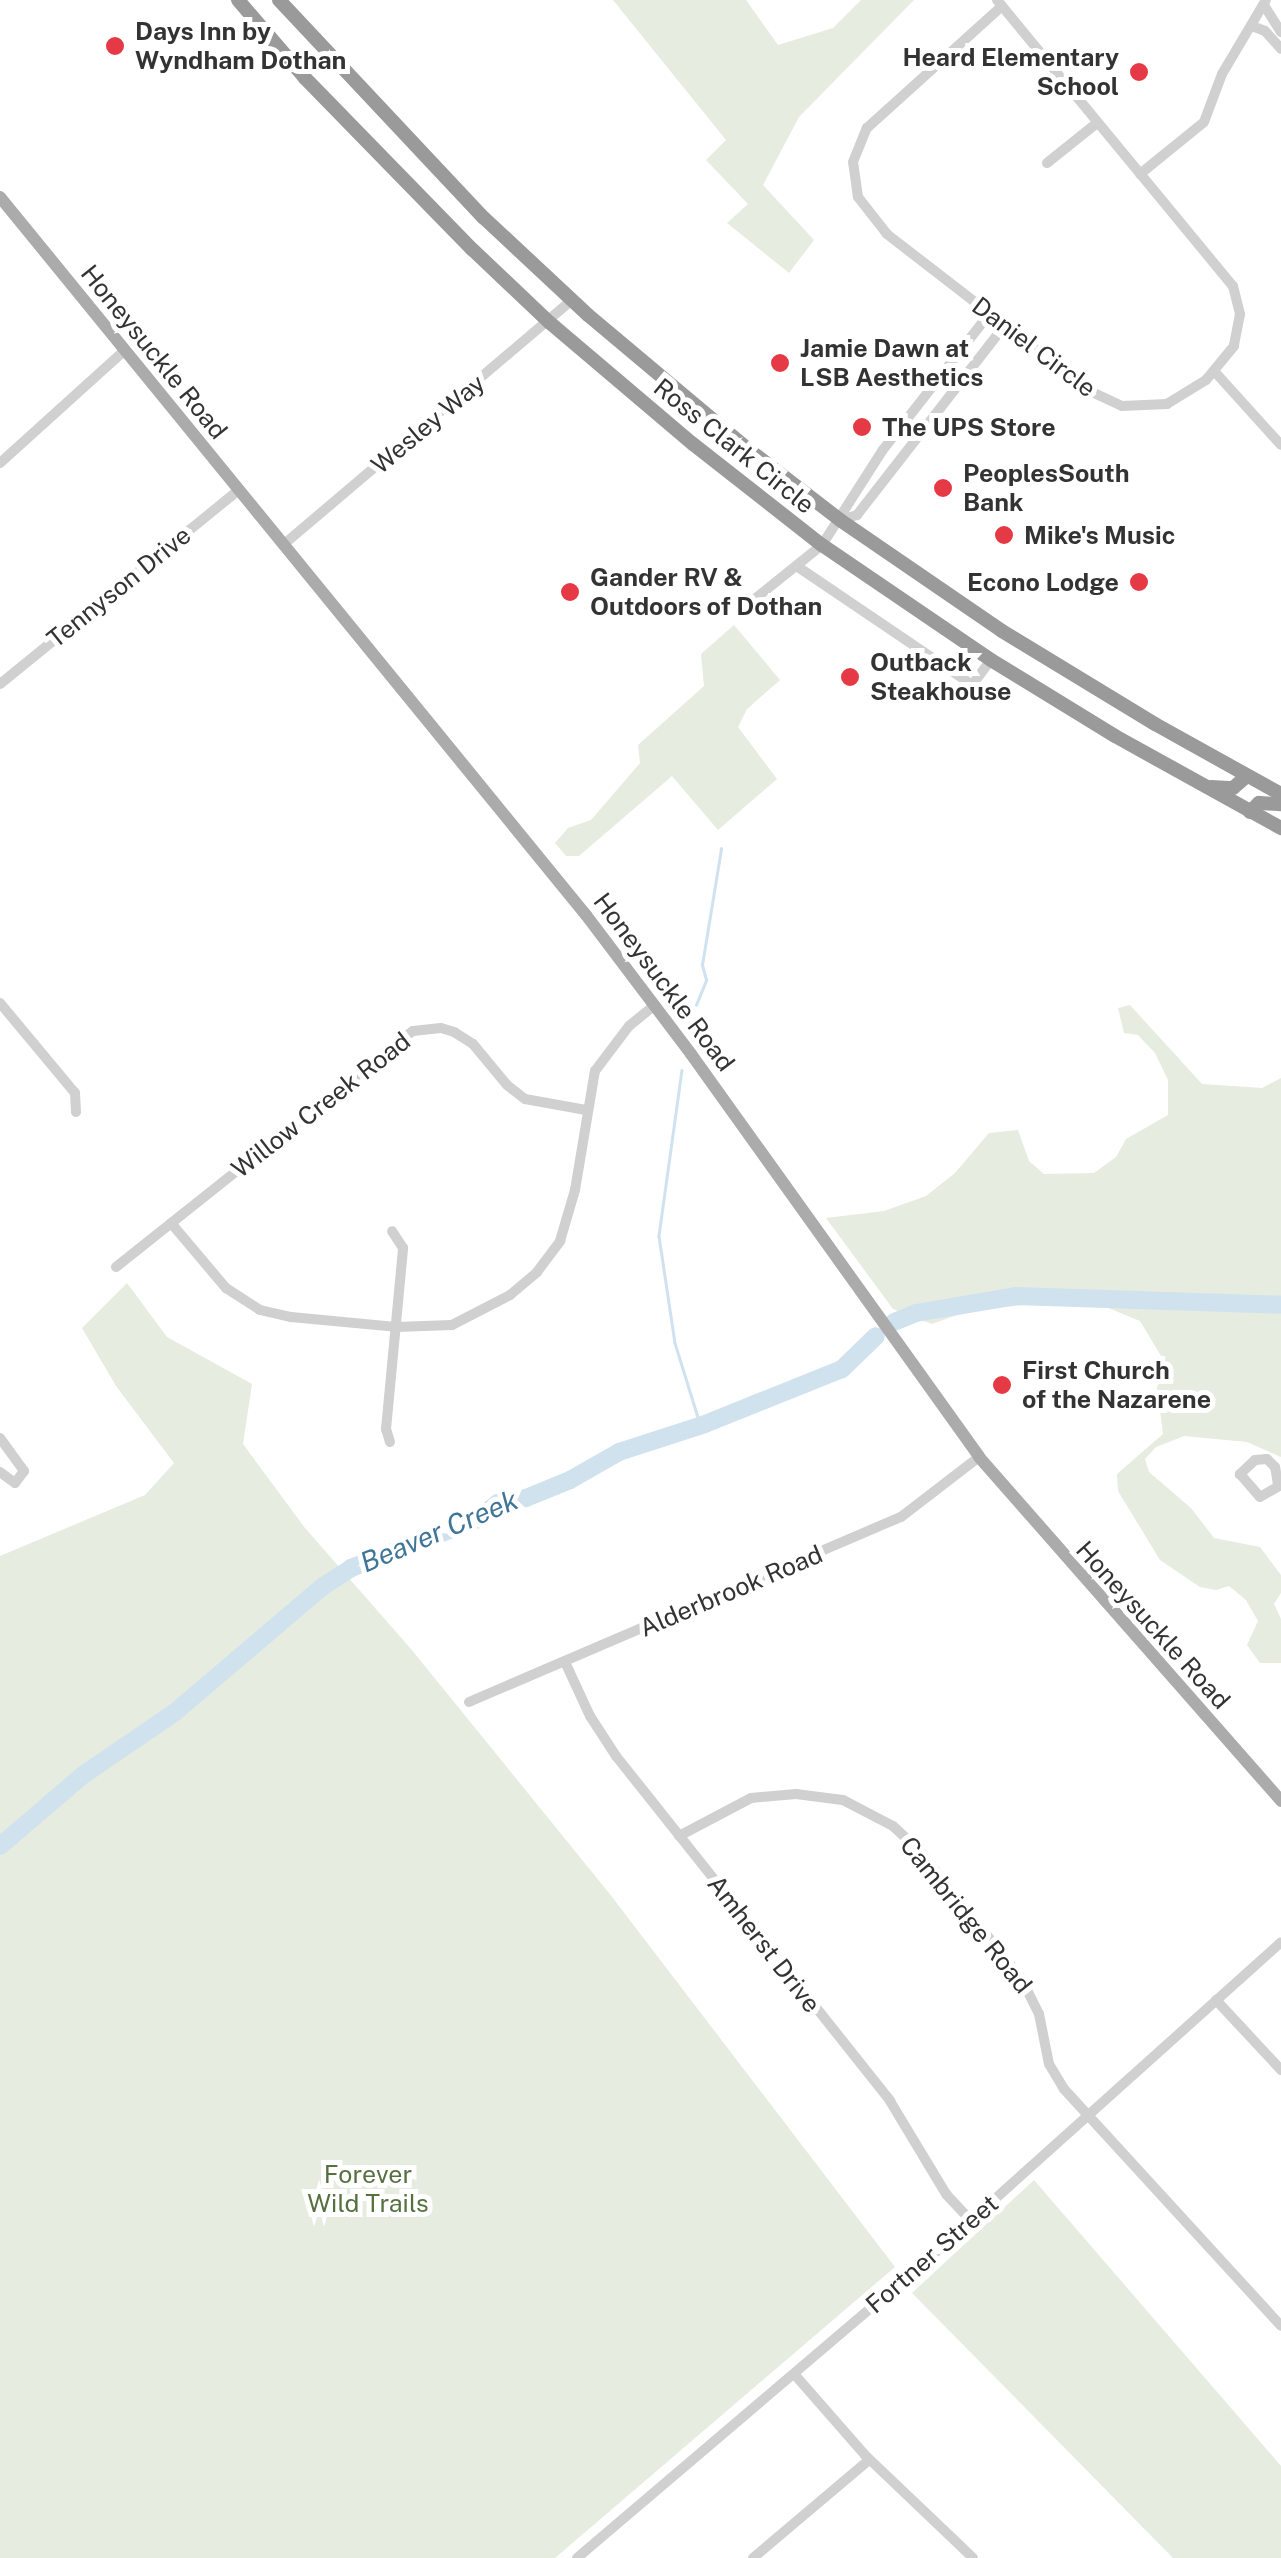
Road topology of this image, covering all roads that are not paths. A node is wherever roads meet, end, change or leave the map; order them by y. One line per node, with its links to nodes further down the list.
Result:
1 (238, 0): 14 (highway, Ross Clark Circle)
2 (279, 0): 12 (highway, Ross Clark Circle)
3 (1265, 2): 5 (street); 6 (street)
4 (1000, 3): 8 (street, Daniel Circle); 13 (street, Daniel Circle)
5 (1252, 26): 7 (street); 10 (street)
6 (1281, 32)
7 (1281, 48)
8 (1097, 123): 9 (street); 10 (street, Daniel Circle)
9 (1047, 163)
10 (1140, 174): 17 (street, Daniel Circle)
11 (0, 197): 16 (main road, Honeysuckle Road)
12 (572, 300): 14 (street, Wesley Way); 21 (highway, Ross Clark Circle)
13 (990, 314): 15 (street, Daniel Circle); 21 (street)
14 (549, 322): 22 (street, Wesley Way); 23 (highway, Ross Clark Circle)
15 (1004, 325): 17 (street, Daniel Circle); 21 (street)
16 (124, 352): 19 (street); 20 (main road, Honeysuckle Road)
17 (1215, 372): 18 (street)
18 (1281, 445)
19 (0, 462)
20 (238, 490): 22 (main road, Honeysuckle Road); 27 (street, Tennyson Drive)
21 (840, 520): 23 (street); 28 (highway, Ross Clark Circle)
22 (283, 545): 35 (main road, Honeysuckle Road)
23 (822, 545): 24 (street); 26 (highway, Ross Clark Circle)
24 (798, 568): 25 (street); 26 (street)
25 (756, 598)
26 (991, 660): 29 (highway, Ross Clark Circle)
27 (0, 684)
28 (1247, 776): 29 (highway); 30 (highway, Ross Clark Circle)
29 (1205, 787): 32 (highway, Ross Clark Circle)
30 (1281, 794)
31 (1281, 804): 32 (highway)
32 (1250, 812): 33 (highway, Ross Clark Circle)
33 (1281, 828)
34 (0, 1002): 37 (street)
35 (655, 1006): 36 (street); 44 (main road, Honeysuckle Road)
36 (586, 1110): 38 (street, Willow Creek Road); 41 (street)
37 (76, 1112)
38 (171, 1224): 40 (street, Willow Creek Road); 41 (street)
39 (392, 1231): 41 (street)
40 (116, 1267)
41 (396, 1327): 43 (street)
42 (0, 1438): 45 (street)
43 (390, 1442)
44 (979, 1457): 46 (street, Alderbrook Road); 48 (main road, Honeysuckle Road)
45 (0, 1472)
46 (566, 1662): 47 (street, Alderbrook Road); 49 (street, Amherst Drive)
47 (469, 1702)
48 (1281, 1801)
49 (679, 1836): 53 (street, Cambridge Road); 54 (street, Amherst Drive)
50 (1281, 1942): 51 (street, Fortner Street)
51 (1216, 2000): 52 (street); 53 (street, Fortner Street)
52 (1281, 2070)
53 (1087, 2116): 54 (street, Fortner Street); 55 (street, Cambridge Road)
54 (971, 2221): 56 (street, Fortner Street)
55 (1281, 2326)
56 (795, 2375): 57 (street); 58 (street, Fortner Street)
57 (869, 2460): 59 (street); 60 (street)
58 (576, 2558)
59 (753, 2558)
60 (974, 2558)

